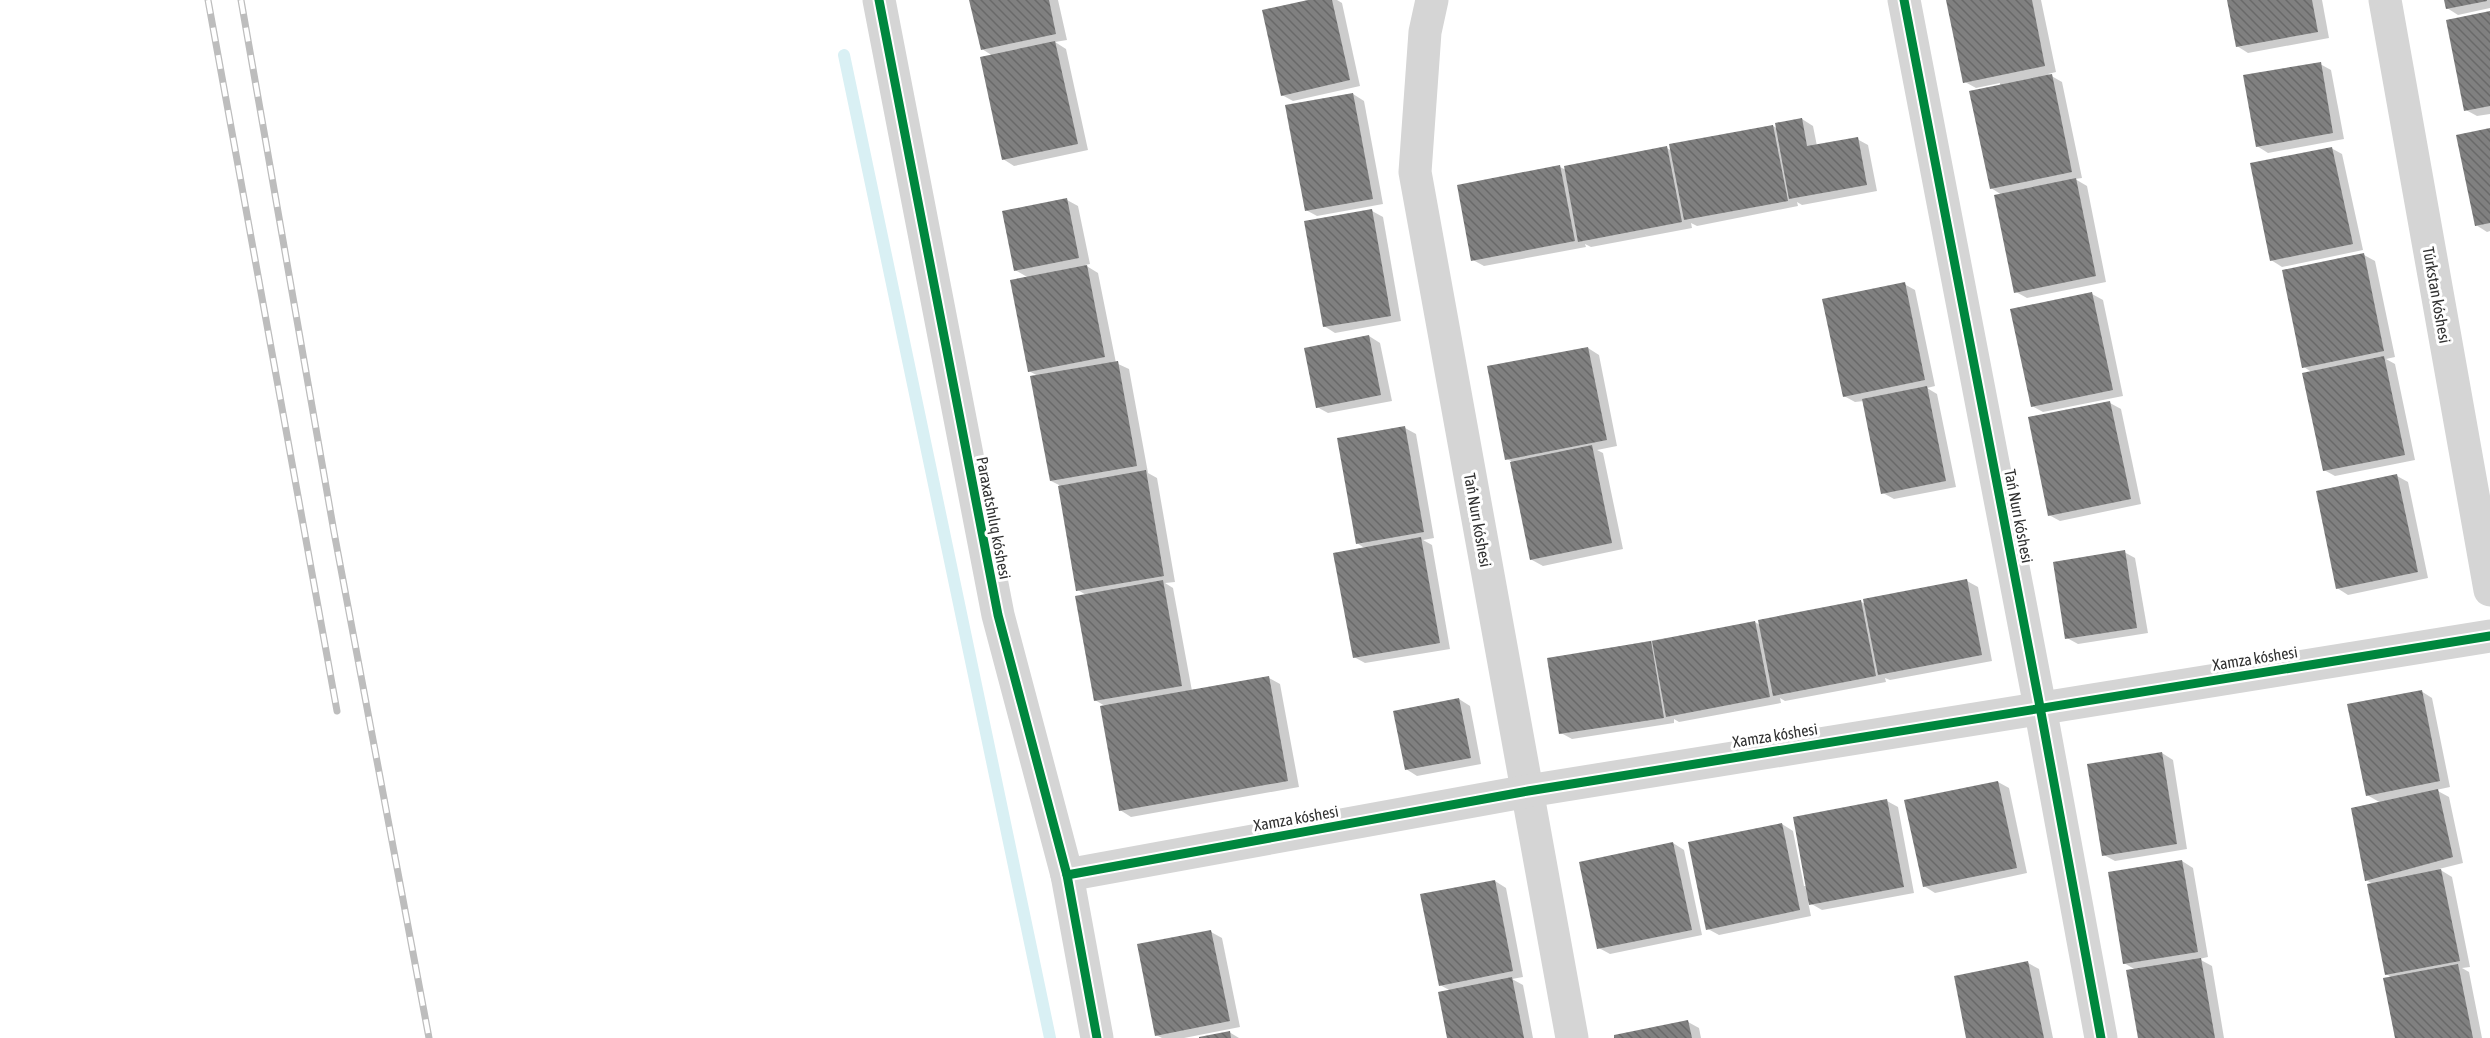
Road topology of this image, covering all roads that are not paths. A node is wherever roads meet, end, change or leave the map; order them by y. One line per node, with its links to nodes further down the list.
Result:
1 (879, 0): 9 (street, Paraxatshılıq kóshesi)
2 (1432, 0): 8 (street, Tań Nurı kóshesi)
3 (1904, 0): 7 (street, Tań Nurı kóshesi)
4 (2385, 0): 5 (street, Túrkstan kóshesi)
5 (2490, 590)
6 (2490, 636): 7 (street, Xamza kóshesi)
7 (2040, 707): 8 (street, Xamza kóshesi); 12 (street, Tań Nurı kóshesi)
8 (1528, 791): 9 (street, Xamza kóshesi); 11 (street, Tań Nurı kóshesi)
9 (1067, 875): 10 (street, Paraxatshılıq kóshesi)
10 (1097, 1038)
11 (1572, 1038)
12 (2101, 1038)

